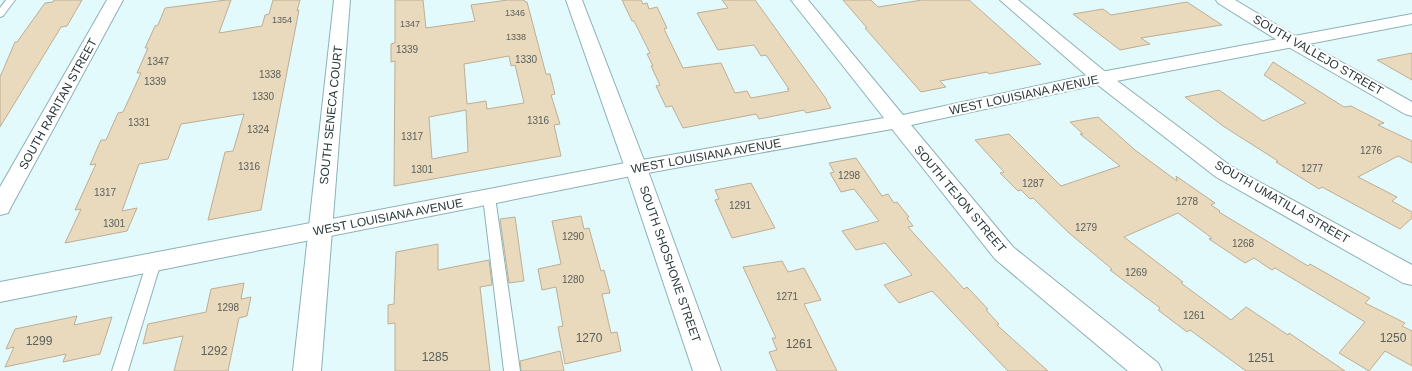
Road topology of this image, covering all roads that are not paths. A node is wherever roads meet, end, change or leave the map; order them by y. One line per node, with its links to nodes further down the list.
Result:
1 (11, 0): 8 (lane)
2 (115, 0): 16 (street, SOUTH RARITAN STREET)
3 (342, 0): 17 (street, SOUTH SENECA COURT)
4 (574, 0): 14 (street, SOUTH SHOSHONE STREET)
5 (798, 0): 13 (street, SOUTH TEJON STREET)
6 (1008, 0): 11 (street, SOUTH UMATILLA STREET)
7 (1224, 0): 10 (street, SOUTH VALLEJO STREET)
8 (0, 14)
9 (1412, 19): 10 (street, WEST LOUISIANA AVENUE)
10 (1291, 41): 11 (street, WEST LOUISIANA AVENUE); 12 (street, SOUTH VALLEJO STREET)
11 (1101, 78): 13 (street, WEST LOUISIANA AVENUE); 19 (street, SOUTH UMATILLA STREET)
12 (1412, 110)
13 (897, 122): 14 (street, WEST LOUISIANA AVENUE); 25 (street, SOUTH TEJON STREET)
14 (636, 168): 15 (street, WEST LOUISIANA AVENUE); 24 (street, SOUTH SHOSHONE STREET)
15 (489, 197): 17 (street, WEST LOUISIANA AVENUE); 23 (lane)
16 (0, 207)
17 (319, 230): 18 (street, WEST LOUISIANA AVENUE); 22 (street, SOUTH SENECA COURT)
18 (154, 262): 20 (street, WEST LOUISIANA AVENUE); 21 (lane)
19 (1412, 276)
20 (0, 292)
21 (120, 371)
22 (307, 371)
23 (512, 371)
24 (707, 371)
25 (1148, 371)

